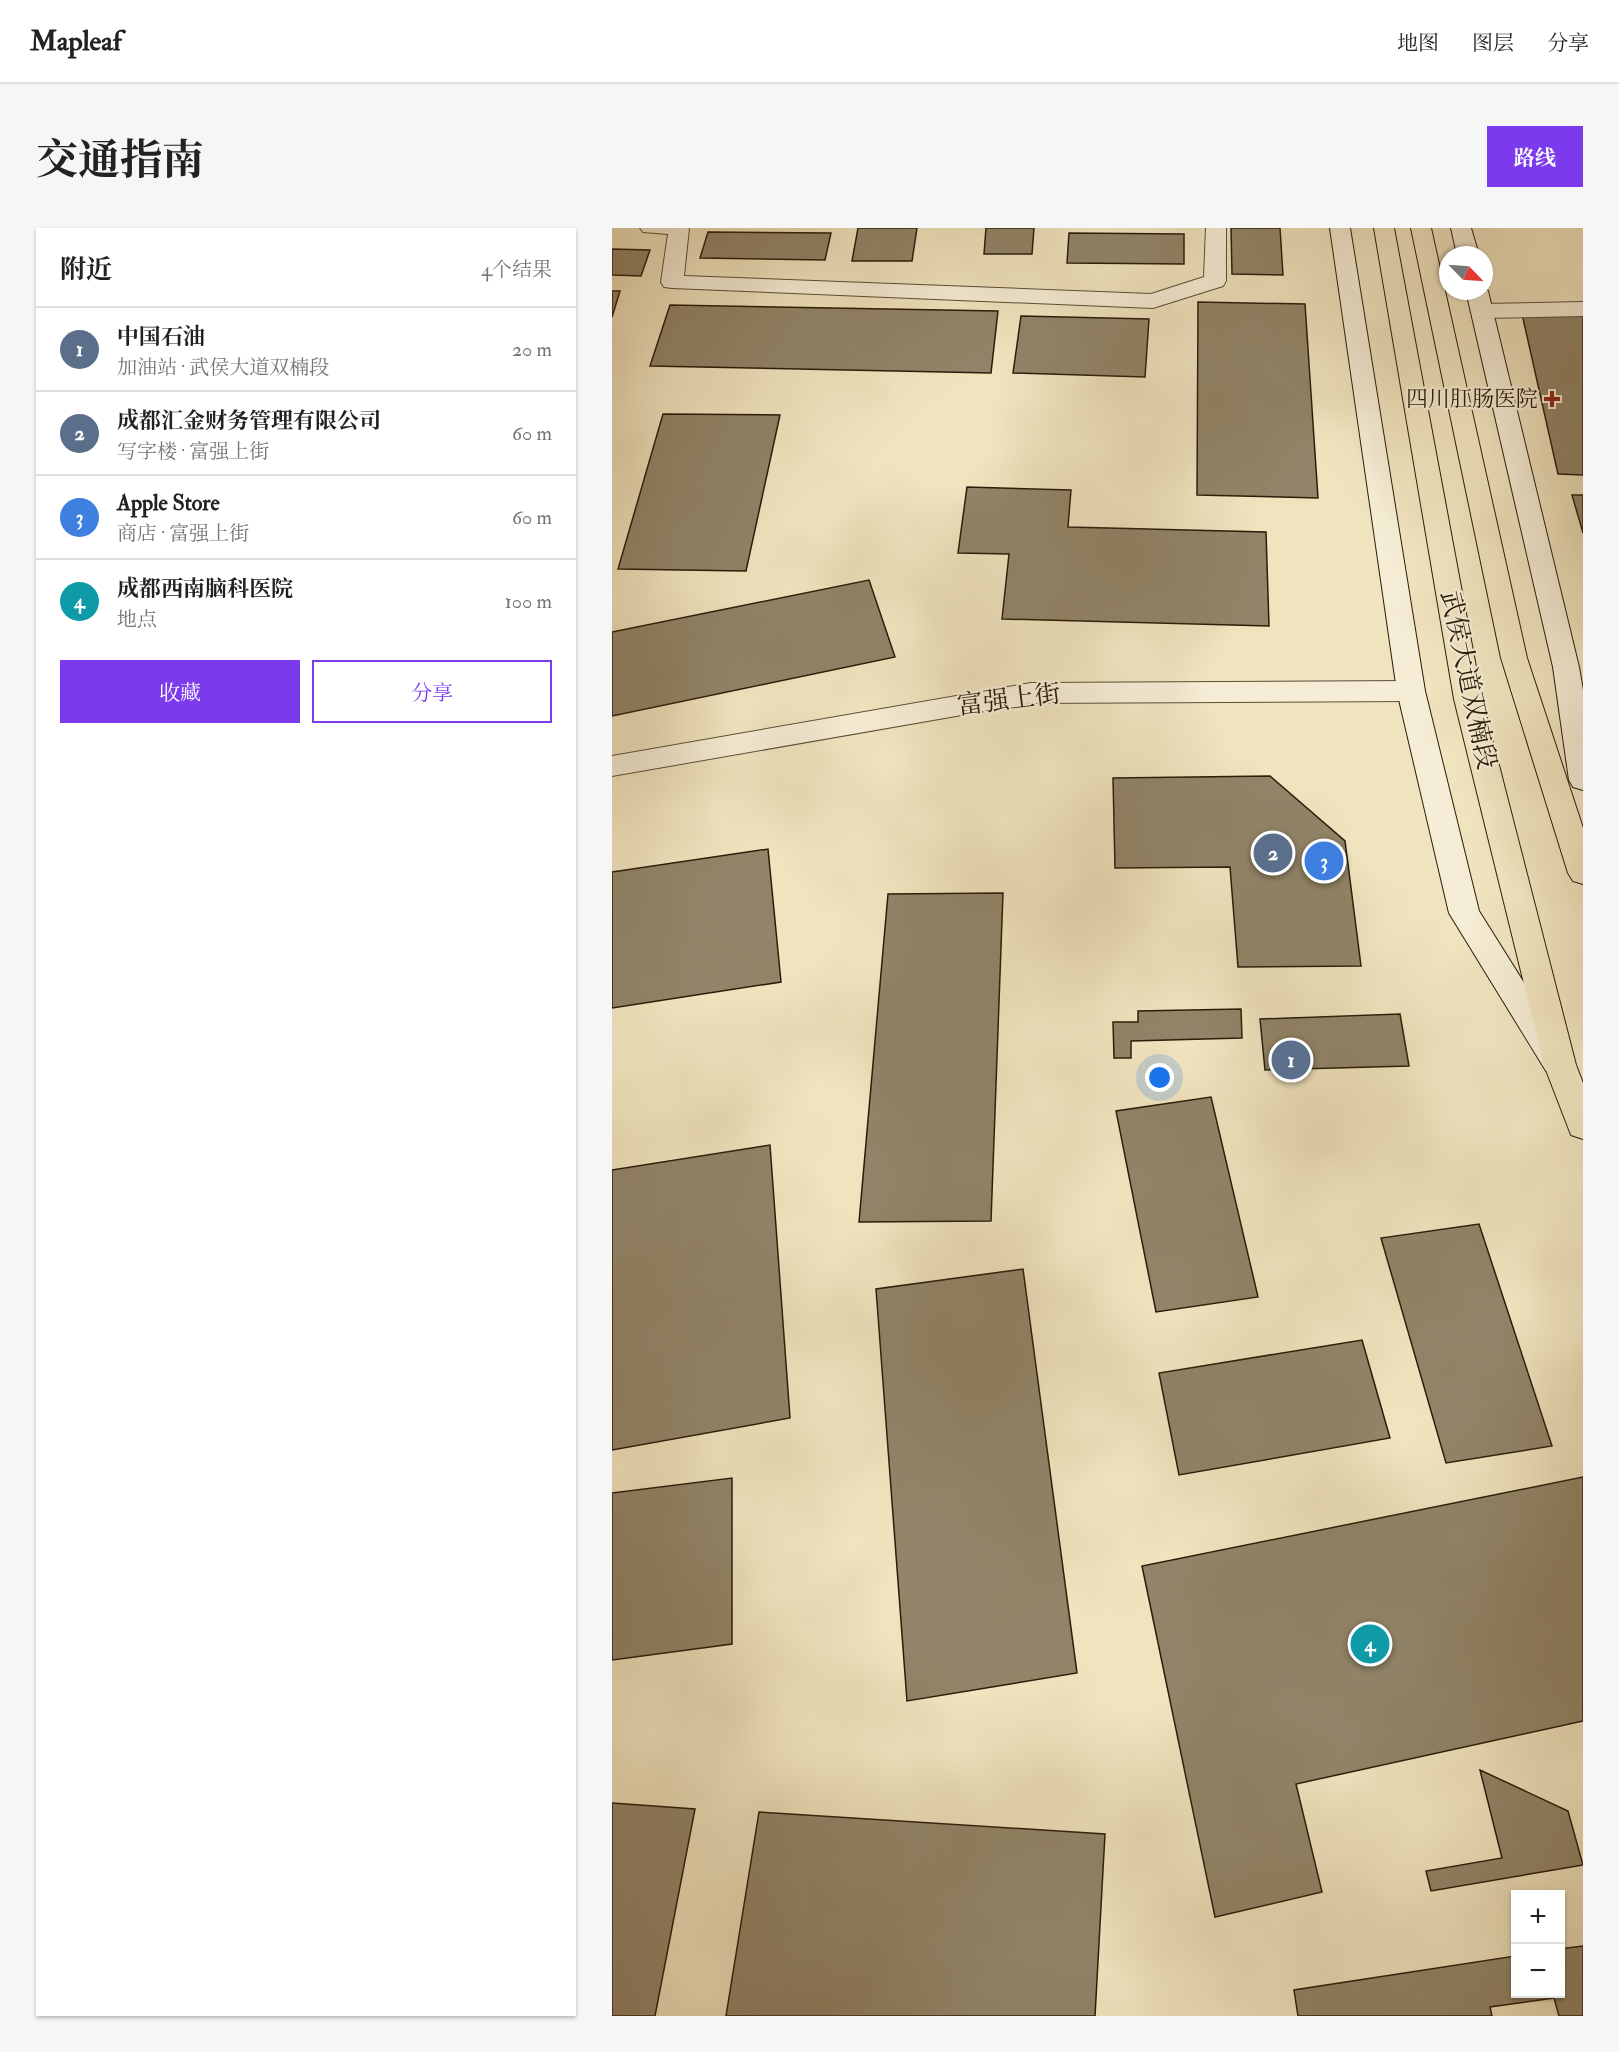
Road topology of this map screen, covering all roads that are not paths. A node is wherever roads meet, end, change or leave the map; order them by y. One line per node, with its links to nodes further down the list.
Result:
1 (650, 228): 2 (main road)
2 (679, 228): 3 (main road)
3 (1216, 228)
4 (1340, 228): 11 (main road)
5 (1384, 228): 15 (main road, 武侯大道双楠段)
6 (1421, 228): 14 (main road, 武侯大道双楠段)
7 (1461, 228): 8 (main road)
8 (1466, 246)
9 (1479, 301): 10 (main road); 13 (main road)
10 (1583, 309)
11 (1411, 691): 12 (main road, 富强上街); 15 (main road)
12 (612, 766)
13 (1583, 780)
14 (1583, 873)
15 (1560, 1065): 16 (main road, 武侯大道双楠段)
16 (1583, 1125)

